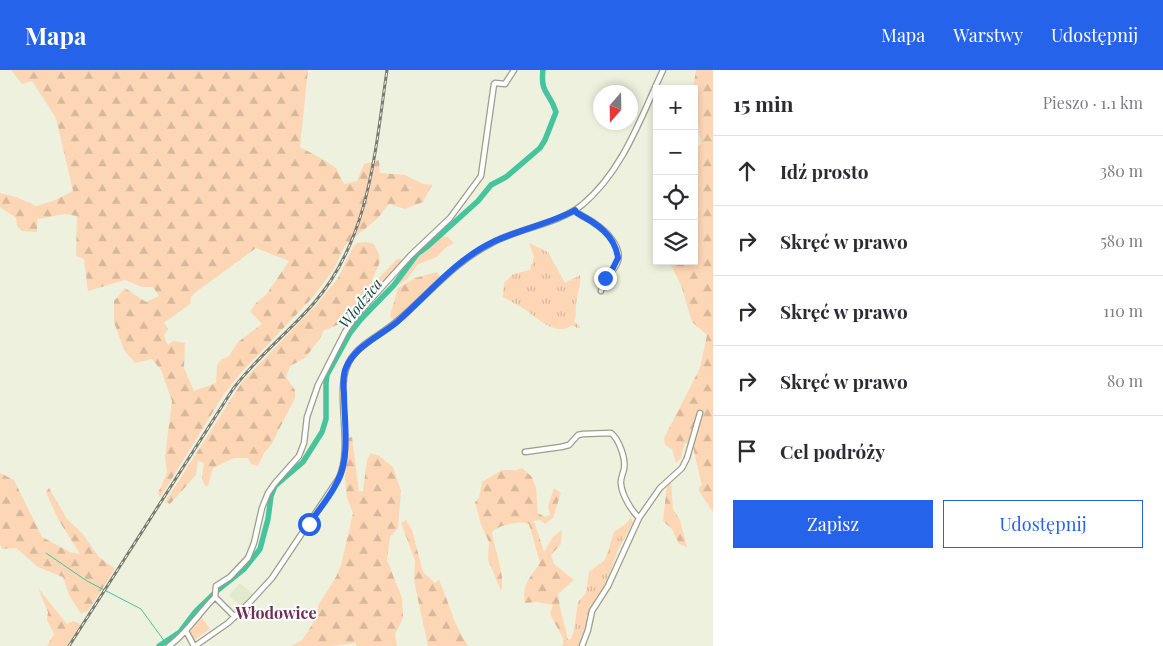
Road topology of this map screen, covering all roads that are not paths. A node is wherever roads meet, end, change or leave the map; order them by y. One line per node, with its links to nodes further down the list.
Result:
1 (514, 70): 8 (street)
2 (663, 70): 3 (street)
3 (575, 210): 4 (street); 9 (street)
4 (601, 291)
5 (700, 413): 7 (street)
6 (525, 452): 7 (street)
7 (639, 518): 13 (street)
8 (215, 596): 9 (street); 10 (street)
9 (235, 617): 12 (street)
10 (186, 631): 11 (street); 12 (street)
11 (168, 646)
12 (194, 646)
13 (582, 646)

